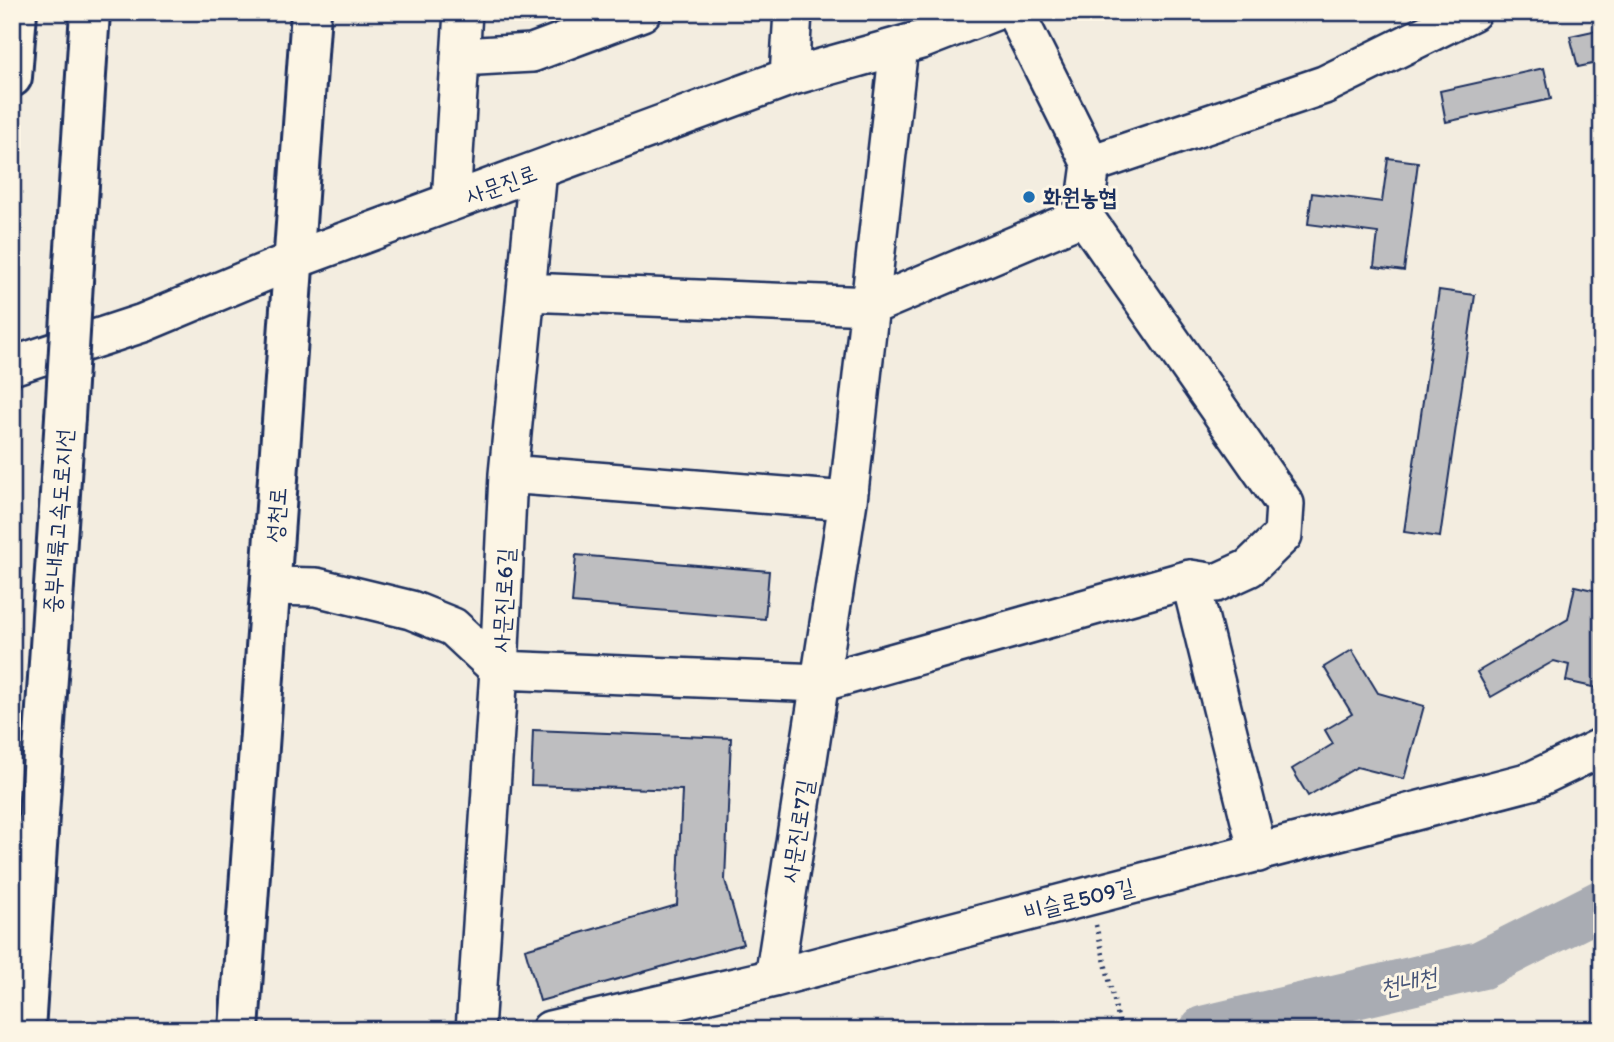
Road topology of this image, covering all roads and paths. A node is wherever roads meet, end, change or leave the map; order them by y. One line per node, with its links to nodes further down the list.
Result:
1 (16, 12): 13 (main road)
2 (90, 12): 34 (main road, 중부내륙고속도로지선, bridge)
3 (311, 12): 19 (main road, 성천로)
4 (463, 12): 12 (street)
5 (642, 12): 12 (street)
6 (793, 12): 14 (street)
7 (993, 12): 10 (street, 사문진로)
8 (1015, 12): 15 (street)
9 (1472, 12): 15 (street)
10 (959, 19): 11 (street, 사문진로)
11 (899, 46): 14 (street, 사문진로); 21 (street, 사문진로7길)
12 (460, 57): 17 (street)
13 (12, 77)
14 (789, 77): 16 (street, 사문진로)
15 (1091, 164): 18 (street)
16 (538, 170): 17 (street, 사문진로); 20 (street, 사문진로6길)
17 (451, 202): 19 (street, 사문진로)
18 (1084, 216): 21 (street); 25 (street)
19 (294, 260): 22 (street, 사문진로); 26 (main road, 성천로)
20 (527, 292): 21 (street); 23 (street, 사문진로6길)
21 (871, 306): 24 (street, 사문진로7길)
22 (12, 366)
23 (508, 474): 24 (street); 27 (street, 사문진로6길)
24 (848, 501): 28 (street, 사문진로7길)
25 (1190, 579): 28 (street); 30 (street)
26 (271, 586): 27 (street); 33 (main road, 성천로)
27 (499, 670): 28 (street); 35 (street, 사문진로6길)
28 (820, 683): 32 (street, 사문진로7길)
29 (1602, 747): 30 (street, 비슬로509길)
30 (1258, 853): 32 (street, 비슬로509길)
31 (1096, 923): 37 (path)
32 (774, 978): 36 (street, 비슬로509길)
33 (239, 1024)
34 (25, 1030)
35 (475, 1030)
36 (550, 1030)
37 (1121, 1030)

